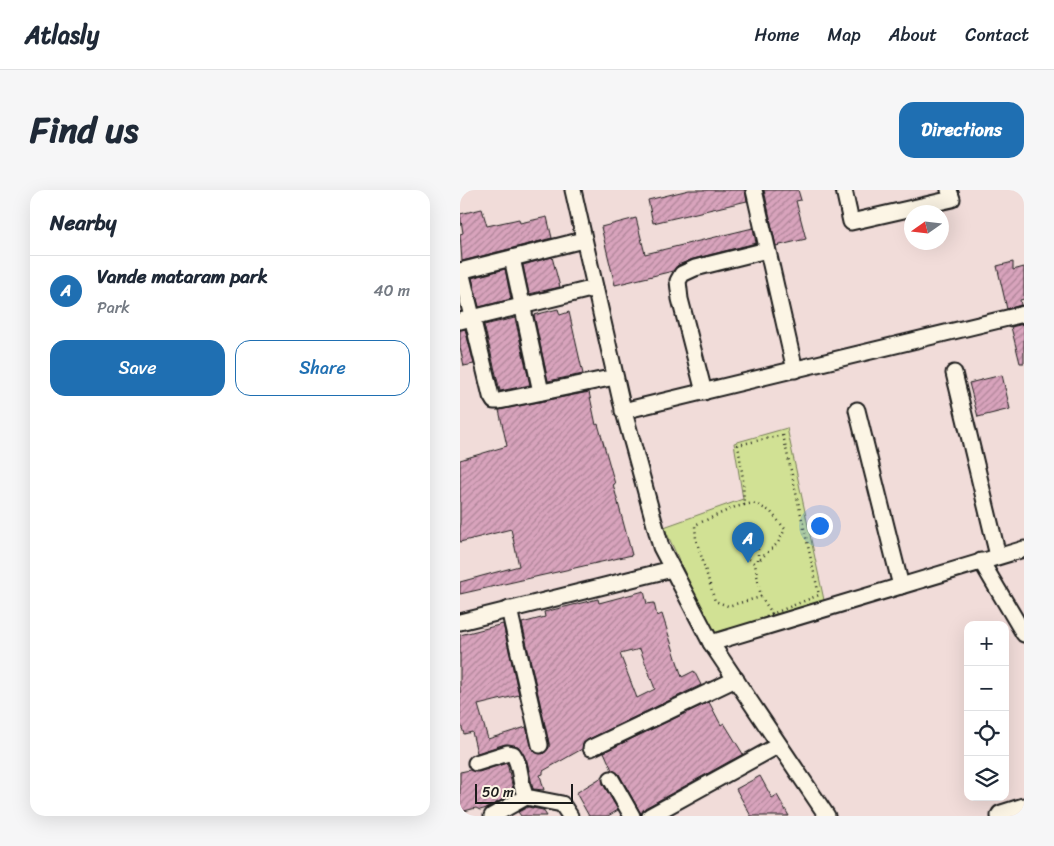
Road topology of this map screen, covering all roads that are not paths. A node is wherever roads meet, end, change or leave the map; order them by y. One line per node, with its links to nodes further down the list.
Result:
1 (572, 190): 5 (street)
2 (754, 190): 6 (street)
3 (844, 190): 4 (street)
4 (949, 190)
5 (583, 240): 7 (street); 9 (street)
6 (767, 250): 13 (street); 17 (street)
7 (512, 258): 8 (street); 10 (street)
8 (460, 271): 12 (street)
9 (594, 288): 10 (street); 15 (street)
10 (522, 306): 12 (street); 16 (street)
11 (1024, 314): 13 (street)
12 (466, 320): 16 (street)
13 (795, 370): 17 (street)
14 (954, 373): 21 (street)
15 (615, 377): 16 (street); 19 (street)
16 (541, 392)
17 (704, 392): 19 (street)
18 (857, 410): 24 (street)
19 (623, 412): 23 (street)
20 (1024, 549): 21 (street)
21 (998, 556): 22 (street)
22 (981, 561): 24 (street); 27 (street)
23 (672, 569): 25 (street); 28 (street)
24 (901, 586): 28 (street)
25 (509, 609): 26 (street); 30 (street)
26 (460, 622)
27 (1024, 634)
28 (711, 643): 29 (street)
29 (736, 679): 31 (street); 32 (street)
30 (540, 745)
31 (779, 745): 40 (street); 41 (street)
32 (591, 748)
33 (476, 763): 35 (street)
34 (611, 779): 39 (street)
35 (526, 797): 37 (street); 38 (street)
36 (1024, 809): 42 (main road)
37 (492, 816)
38 (570, 816)
39 (632, 816)
40 (650, 816)
41 (827, 816)
42 (1002, 816)

